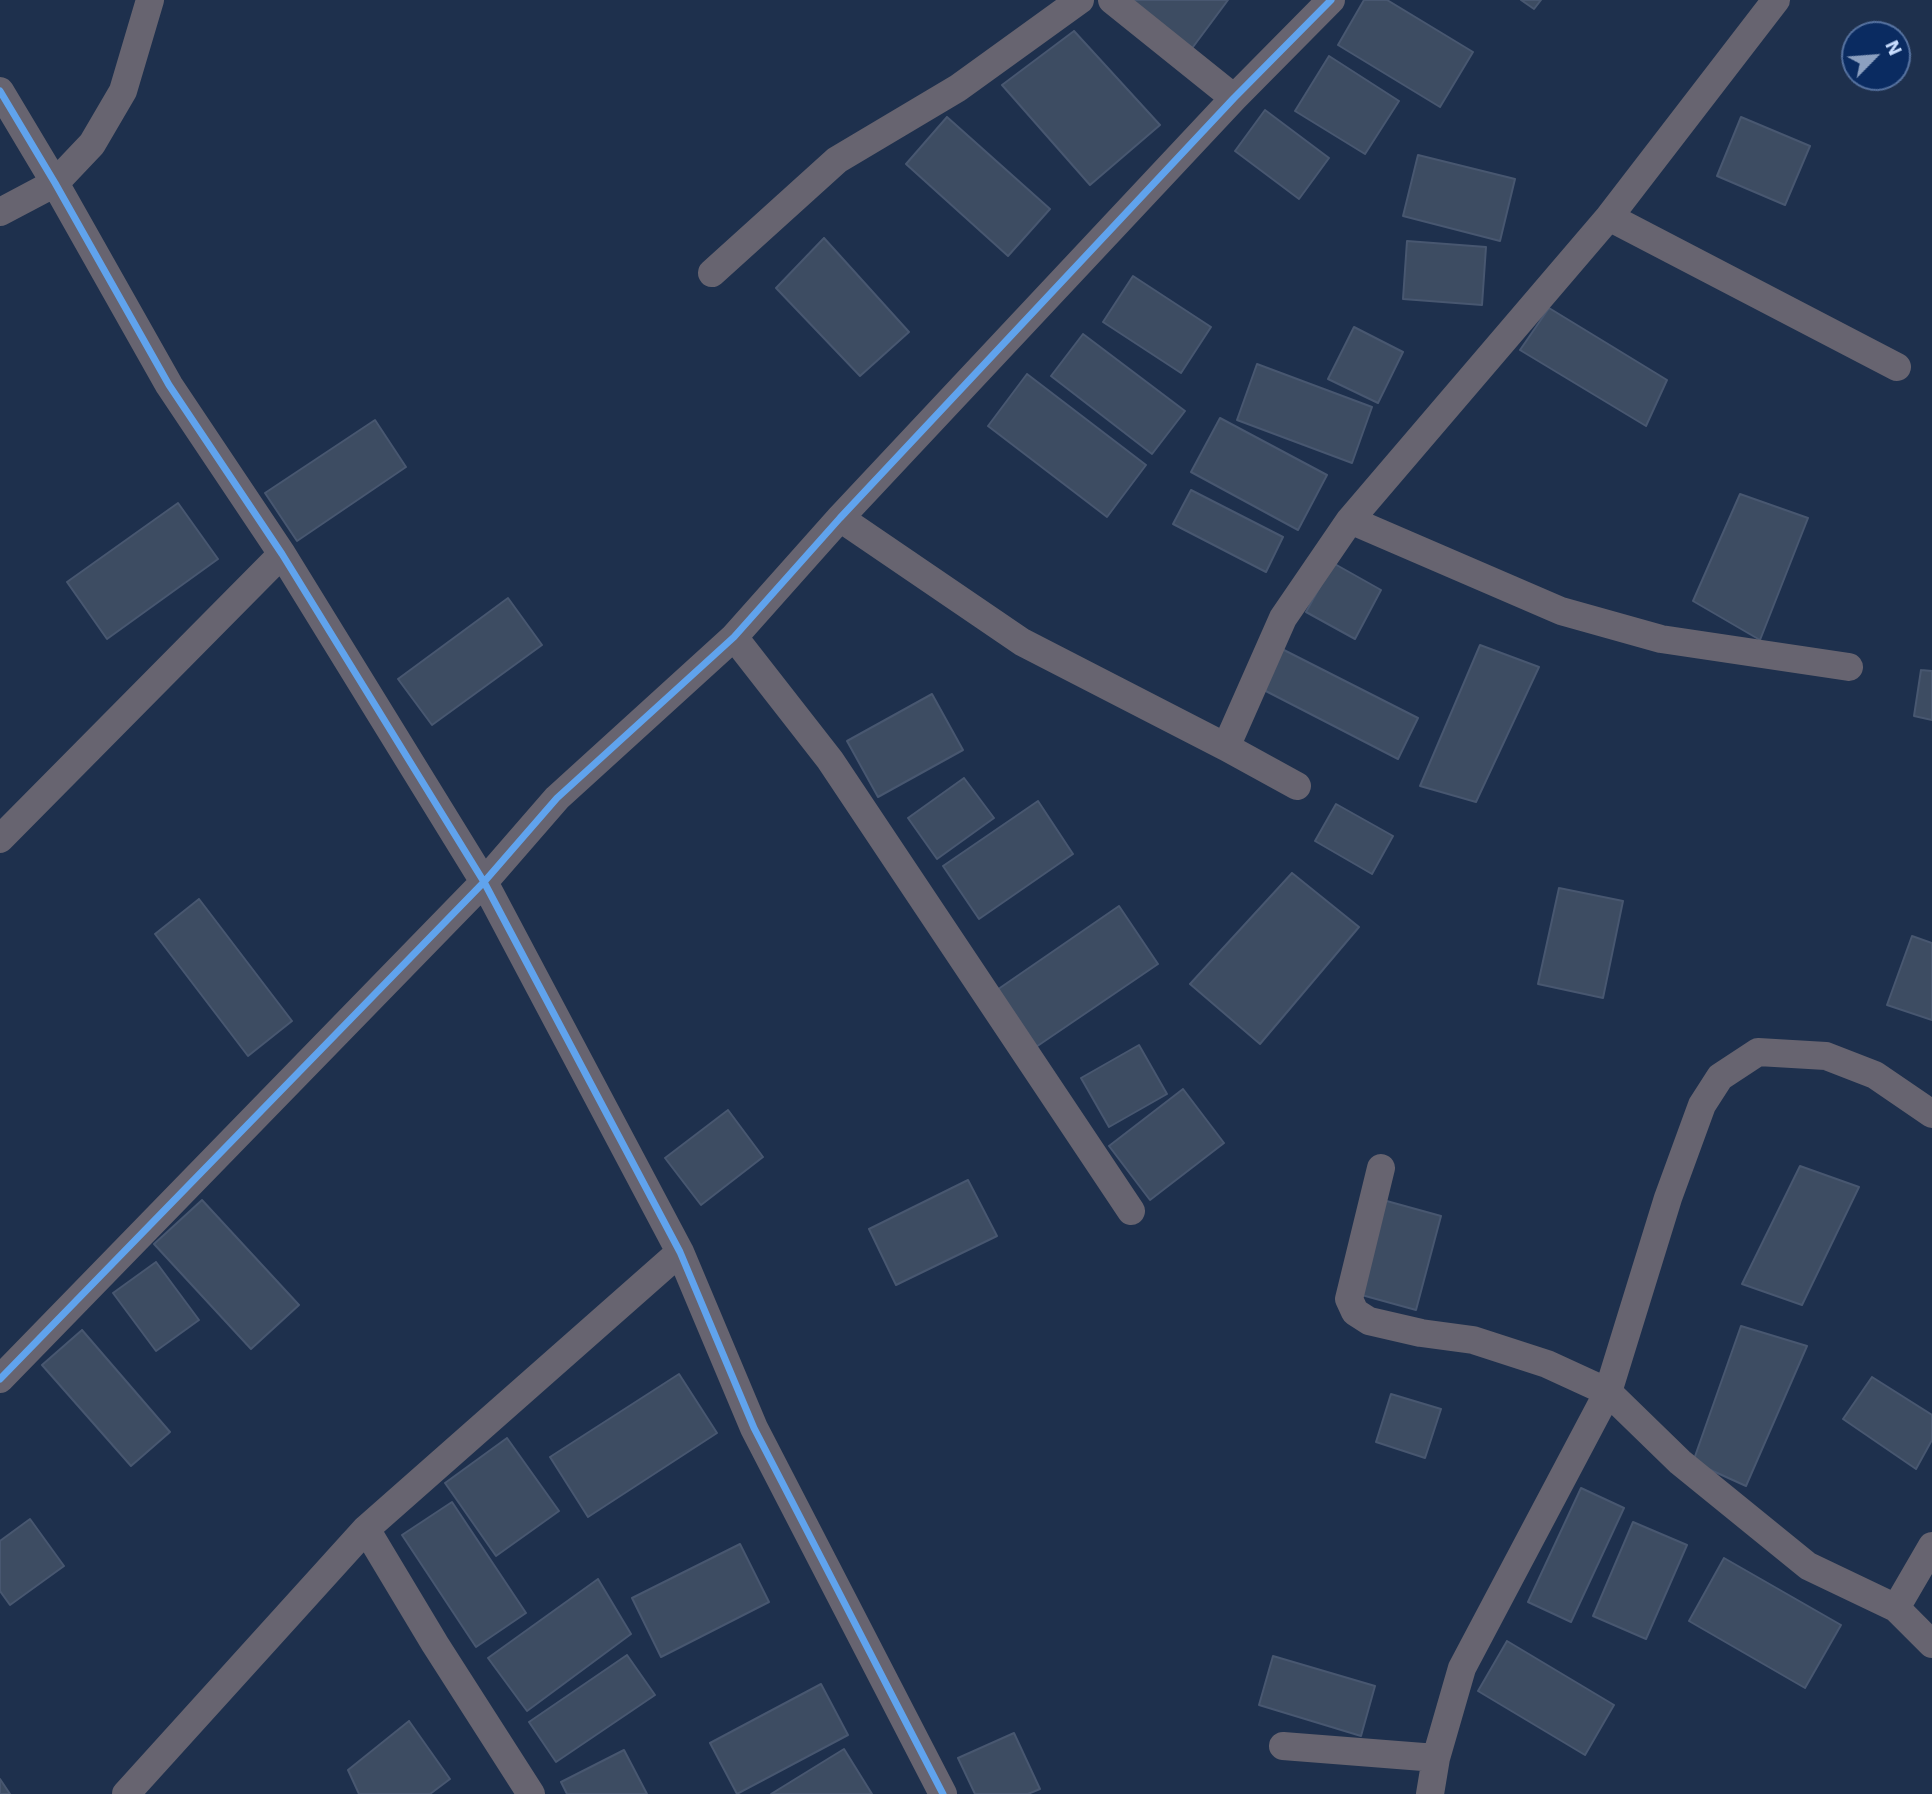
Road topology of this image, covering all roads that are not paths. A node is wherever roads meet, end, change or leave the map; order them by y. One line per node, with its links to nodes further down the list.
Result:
1 (150, 0): 8 (street)
2 (1080, 0): 11 (street)
3 (1112, 0): 7 (street)
4 (1331, 0): 7 (street)
5 (1776, 0): 10 (street)
6 (0, 91): 8 (street)
7 (1234, 98): 13 (street)
8 (55, 183): 9 (street); 15 (street)
9 (0, 212)
10 (1609, 217): 12 (street); 14 (street)
11 (712, 273)
12 (1898, 367)
13 (840, 518): 16 (street); 18 (street)
14 (1350, 520): 17 (street); 18 (street)
15 (282, 554): 20 (street); 21 (street)
16 (734, 637): 21 (street); 24 (street)
17 (1849, 667)
18 (1226, 747): 19 (street)
19 (1297, 786)
20 (0, 839)
21 (484, 882): 25 (street); 26 (street)
22 (1932, 1114): 27 (street)
23 (1381, 1168): 27 (street)
24 (1131, 1211)
25 (680, 1252): 28 (street); 36 (street)
26 (0, 1379)
27 (1608, 1392): 30 (street); 33 (street)
28 (366, 1529): 34 (street); 35 (street)
29 (1932, 1546): 30 (street)
30 (1896, 1608): 31 (street)
31 (1932, 1644)
32 (1283, 1746): 33 (street)
33 (1436, 1758): 37 (street)
34 (126, 1794)
35 (531, 1794)
36 (943, 1794)
37 (1430, 1794)

